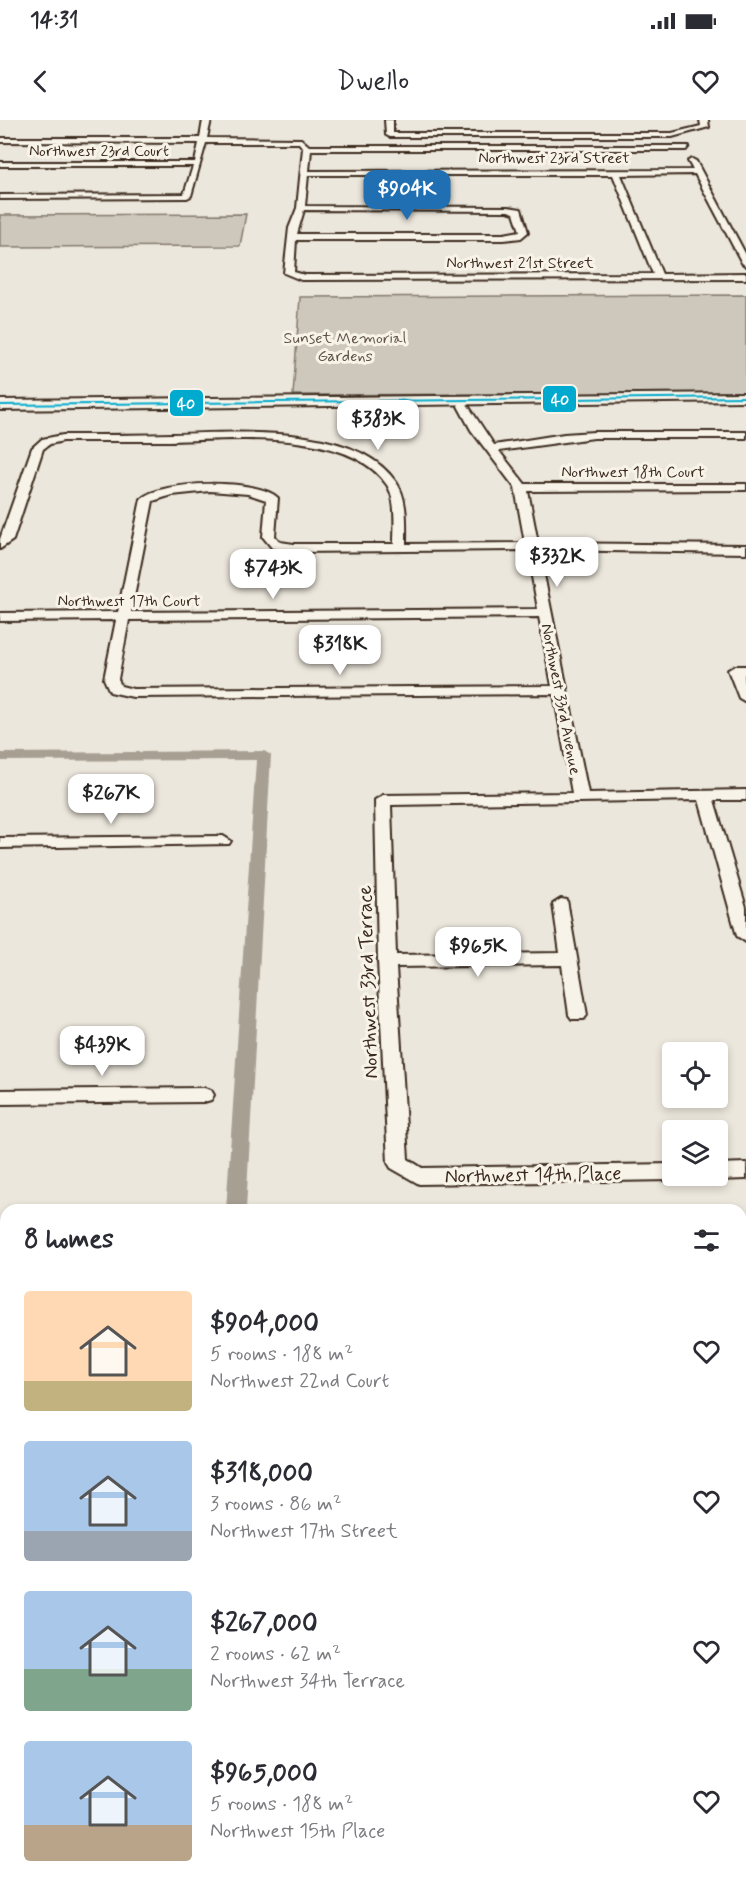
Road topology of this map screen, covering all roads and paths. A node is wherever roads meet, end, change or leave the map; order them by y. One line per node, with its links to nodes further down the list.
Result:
1 (207, 120): 6 (street)
2 (389, 120): 3 (street)
3 (704, 120)
4 (680, 138): 8 (street)
5 (0, 140): 6 (street)
6 (203, 140): 7 (street); 10 (street)
7 (307, 148): 8 (street); 13 (street)
8 (686, 148): 12 (street)
9 (0, 164): 10 (street, Northwest 23rd Court)
10 (198, 164): 14 (street)
11 (616, 172): 12 (street, Northwest 23rd Street); 13 (street, Northwest 23rd Street); 19 (street)
12 (698, 172): 17 (street)
13 (303, 173): 15 (street)
14 (0, 196)
15 (301, 208): 16 (street); 16 (street)
16 (292, 237): 19 (street, Northwest 21st Street)
17 (746, 263)
18 (746, 276): 19 (street, Northwest 21st Street)
19 (659, 277)
20 (746, 397): 21 (street)
21 (280, 403): 23 (street); 24 (street)
22 (746, 403): 24 (street)
23 (0, 405)
24 (463, 406): 26 (street, Northwest 33rd Avenue)
25 (746, 435): 26 (street)
26 (493, 449): 28 (street, Northwest 33rd Avenue)
27 (746, 487): 28 (street, Northwest 18th Court)
28 (521, 488): 30 (street, Northwest 33rd Avenue)
29 (0, 545): 31 (street)
30 (533, 547): 31 (street); 32 (street); 33 (street, Northwest 33rd Avenue)
31 (400, 548): 34 (street)
32 (746, 549)
33 (546, 614): 34 (street, Northwest 17th Court); 37 (street, Northwest 33rd Avenue)
34 (123, 616): 35 (street, Northwest 17th Court); 37 (street)
35 (0, 617)
36 (746, 670): 38 (street)
37 (561, 690): 41 (street, Northwest 33rd Avenue)
38 (746, 698)
39 (705, 795): 40 (street); 41 (street); 44 (street)
40 (746, 795)
41 (581, 797): 48 (street, Northwest 33rd Terrace)
42 (223, 841): 43 (street)
43 (0, 843)
44 (741, 898): 46 (street)
45 (561, 904): 47 (street)
46 (746, 936)
47 (569, 959): 48 (street); 49 (street)
48 (387, 961): 52 (street, Northwest 33rd Terrace)
49 (578, 1015)
50 (204, 1095): 51 (street)
51 (0, 1097)
52 (398, 1163): 54 (street, Northwest 14th Place)
53 (746, 1171): 55 (street)
54 (662, 1172)
55 (728, 1172)

